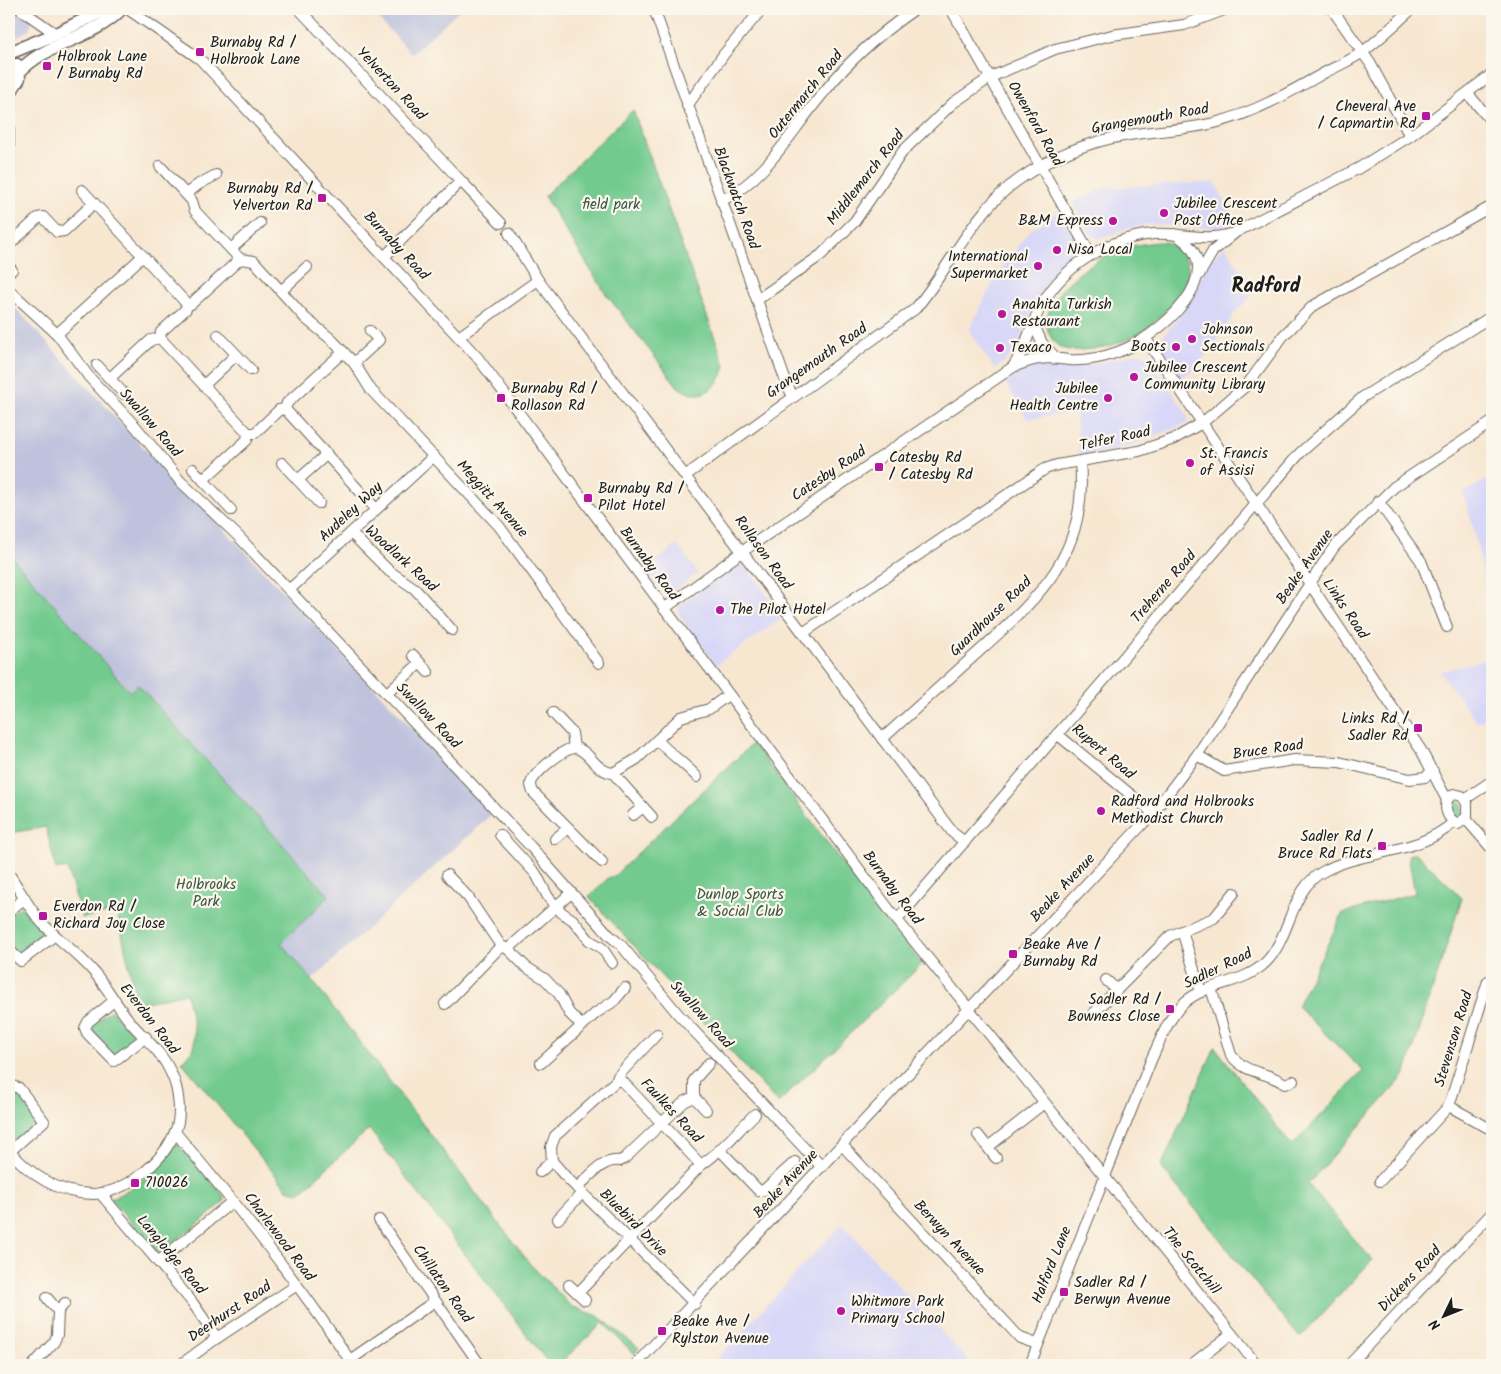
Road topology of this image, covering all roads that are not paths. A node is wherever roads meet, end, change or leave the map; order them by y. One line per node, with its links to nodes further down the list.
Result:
1 (20, 9): 11 (street)
2 (120, 9): 11 (main road); 14 (main road); 44 (street, Burnaby Road)
3 (299, 9): 27 (street, Yelverton Road)
4 (654, 9): 19 (street, Blackwatch Road)
5 (762, 9): 19 (street)
6 (915, 9): 30 (street, Outermarch Road)
7 (951, 9): 16 (street, Owenford Road)
8 (1227, 9): 16 (street, Middlemarch Road)
9 (1332, 9): 12 (street)
10 (1412, 9): 12 (street, Grangemouth Road)
11 (56, 34): 13 (main road)
12 (1363, 52): 22 (street); 24 (street, Grangemouth Road)
13 (9, 54): 14 (main road)
14 (19, 72): 17 (main road)
15 (1492, 74): 18 (street)
16 (991, 77): 24 (street, Owenford Road); 51 (street, Middlemarch Road)
17 (9, 94)
18 (1468, 94): 21 (street); 22 (street)
19 (688, 106): 30 (street, Blackwatch Road)
20 (9, 113): 23 (street)
21 (1492, 122)
22 (1410, 136): 35 (street)
23 (9, 159)
24 (1041, 165): 42 (street, Owenford Road); 71 (street, Grangemouth Road)
25 (160, 166): 29 (street)
26 (216, 175): 29 (street)
27 (461, 181): 34 (street, Yelverton Road); 44 (street)
28 (82, 190): 31 (street)
29 (186, 194): 40 (street)
30 (721, 201): 51 (street, Blackwatch Road)
31 (94, 203): 39 (street); 43 (street)
32 (1492, 206): 74 (street, Telfer Road)
33 (260, 223): 40 (street)
34 (501, 223)
35 (1236, 232): 38 (street); 41 (street)
36 (509, 233): 47 (street, Rollason Road)
37 (1174, 234): 38 (street); 42 (street); 48 (street)
38 (1188, 237): 41 (street)
39 (9, 246)
40 (231, 249): 45 (street)
41 (1214, 251): 48 (street)
42 (1091, 255): 54 (street)
43 (142, 256): 52 (street); 56 (street)
44 (385, 256): 58 (street, Burnaby Road)
45 (240, 259): 50 (street, Meggitt Avenue); 52 (street)
46 (307, 267): 50 (street)
47 (538, 280): 58 (street); 81 (street, Rollason Road)
48 (1196, 280): 60 (street)
49 (9, 290): 56 (street, Swallow Road)
50 (281, 290): 61 (street, Meggitt Avenue)
51 (757, 300): 71 (street, Blackwatch Road)
52 (186, 304): 59 (street)
53 (1492, 316): 86 (street, Treherne Road)
54 (1034, 325): 63 (street); 66 (street, Catesby Road)
55 (370, 331): 64 (street)
56 (57, 334): 92 (street, Swallow Road)
57 (218, 335): 62 (street)
58 (460, 336): 93 (street, Burnaby Road)
59 (160, 338): 68 (street); 69 (street)
60 (1146, 340): 63 (street); 74 (street, Links Road)
61 (343, 352): 64 (street, Meggitt Avenue); 72 (street)
62 (236, 355): 67 (street); 69 (street)
63 (1056, 358): 66 (street, Catesby Road)
64 (354, 363): 77 (street, Meggitt Avenue)
65 (97, 365): 68 (street)
66 (1013, 367): 90 (street, Catesby Road)
67 (251, 370)
68 (110, 378): 70 (street)
69 (204, 386): 75 (street)
70 (124, 394)
71 (793, 397): 81 (street, Grangemouth Road)
72 (285, 409): 75 (street); 76 (street)
73 (1492, 422): 84 (street, Beake Avenue)
74 (1202, 423): 78 (street, Telfer Road); 86 (street, Links Road)
75 (248, 433): 82 (street)
76 (327, 454): 83 (street); 87 (street)
77 (434, 456): 87 (street, Audeley Way); 97 (street, Meggitt Avenue)
78 (1080, 462): 96 (street, Telfer Road); 103 (street, Guardhouse Road)
79 (282, 463): 83 (street)
80 (193, 469): 82 (street)
81 (685, 476): 90 (street, Rollason Road)
82 (203, 480): 88 (street)
83 (298, 480): 85 (street)
84 (1378, 502): 91 (street, Beake Avenue); 94 (street)
85 (319, 503)
86 (1255, 503): 91 (street, Links Road); 102 (street, Treherne Road)
87 (376, 509): 89 (street, Audeley Way)
88 (231, 510)
89 (351, 533): 92 (street, Audeley Way); 95 (street, Woodlark Road)
90 (743, 551): 93 (street, Catesby Road); 96 (street, Rollason Road)
91 (1310, 584): 106 (street, Beake Avenue); 107 (street, Links Road)
92 (289, 590): 99 (street, Swallow Road)
93 (664, 609): 100 (street, Burnaby Road)
94 (1447, 627)
95 (452, 630)
96 (803, 633): 103 (street, Rollason Road)
97 (599, 663)
98 (428, 672): 99 (street)
99 (386, 694): 127 (street, Swallow Road)
100 (728, 695): 104 (street); 132 (street, Burnaby Road)
101 (553, 713): 105 (street)
102 (1057, 734): 114 (street, Rupert Road); 122 (street, Treherne Road)
103 (882, 739): 122 (street, Rollason Road)
104 (657, 740): 108 (street); 109 (street)
105 (574, 748): 108 (street); 119 (street)
106 (1198, 755): 107 (street, Bruce Road); 114 (street, Beake Avenue)
107 (1433, 771): 112 (street, Links Road)
108 (613, 773): 113 (street)
109 (697, 777)
110 (1492, 781): 111 (street)
111 (1464, 798): 112 (street); 117 (street)
112 (1447, 800): 118 (street)
113 (643, 807): 115 (street); 116 (street)
114 (1153, 813): 145 (street, Beake Avenue)
115 (634, 815)
116 (652, 818)
117 (1466, 819): 118 (street); 123 (street)
118 (1454, 822): 142 (street, Sadler Road)
119 (568, 828): 121 (street); 124 (street)
120 (500, 835): 130 (street)
121 (555, 839)
122 (965, 842): 132 (street, Treherne Road)
123 (1492, 849)
124 (602, 862)
125 (9, 874): 129 (street, Everdon Road)
126 (447, 875): 135 (street)
127 (570, 892): 130 (street); 172 (street, Swallow Road)
128 (1234, 893): 133 (street)
129 (25, 898): 131 (street); 134 (street, Everdon Road)
130 (556, 906): 135 (street); 137 (street)
131 (9, 911)
132 (896, 920): 145 (street, Burnaby Road)
133 (1182, 931): 141 (street); 142 (street)
134 (55, 934): 136 (street); 143 (street, Everdon Road)
135 (504, 948): 144 (street); 147 (street)
136 (9, 950)
137 (612, 963)
138 (1106, 980): 141 (street)
139 (1488, 981): 157 (street, Stevenson Road)
140 (625, 988): 147 (street)
141 (1117, 990): 146 (street)
142 (1206, 990): 153 (street); 174 (street, Sadler Road)
143 (115, 1000): 149 (street, Everdon Road); 149 (street)
144 (445, 1004)
145 (967, 1011): 156 (street, Burnaby Road); 164 (street, Beake Avenue)
146 (1092, 1015)
147 (582, 1026): 150 (street)
148 (657, 1034): 152 (street)
149 (146, 1037): 162 (street, Everdon Road)
150 (541, 1063)
151 (709, 1063): 155 (street)
152 (617, 1080): 160 (street, Faulkes Road); 169 (street)
153 (1289, 1085)
154 (9, 1089): 166 (street)
155 (694, 1097): 158 (street); 160 (street)
156 (1044, 1103): 165 (street); 174 (street, Burnaby Road)
157 (1449, 1106): 161 (street, Stevenson Road); 175 (street, Stevenson Road)
158 (706, 1110)
159 (755, 1114): 167 (street)
160 (662, 1123): 171 (street, Faulkes Road); 176 (street)
161 (1492, 1130)
162 (175, 1132): 177 (street, Everdon Road); 178 (street, Charlewood Road)
163 (978, 1136): 165 (street)
164 (843, 1146): 172 (street, Beake Avenue); 191 (street, Berwyn Avenue)
165 (988, 1147): 168 (street)
166 (9, 1151): 177 (street, Everdon Road)
167 (721, 1152): 170 (street); 171 (street)
168 (996, 1158)
169 (552, 1161): 173 (street); 176 (street, Bluebird Drive)
170 (795, 1162)
171 (701, 1165): 182 (street)
172 (822, 1167): 188 (street, Beake Avenue)
173 (540, 1172)
174 (1103, 1176): 189 (street, The Scotchill); 191 (street, Halford Lane)
175 (1380, 1180)
176 (580, 1190): 180 (street); 182 (street, Bluebird Drive)
177 (100, 1193): 183 (street, Langlodge Road)
178 (233, 1200): 183 (street); 184 (street, Charlewood Road)
179 (1492, 1213): 201 (street, Dickens Road)
180 (558, 1219)
181 (379, 1220): 187 (street, Chillaton Road)
182 (629, 1241): 185 (street); 188 (street, Bluebird Drive)
183 (158, 1262): 190 (street, Langlodge Road)
184 (298, 1285): 190 (street, Deerhurst Road); 193 (street, Charlewood Road)
185 (569, 1285)
186 (47, 1298): 194 (street)
187 (435, 1301): 193 (street); 196 (street, Chillaton Road)
188 (694, 1304): 197 (street, Beake Avenue)
189 (1231, 1334): 199 (street); 200 (street, The Scotchill)
190 (217, 1338): 195 (street, Deerhurst Road)
191 (1037, 1344): 198 (street, Halford Lane)
192 (1492, 1361): 202 (street)
193 (352, 1363)
194 (33, 1365)
195 (180, 1365)
196 (480, 1365)
197 (635, 1365)
198 (1030, 1365)
199 (1192, 1365)
200 (1257, 1365)
201 (1349, 1365)
202 (1488, 1365)

